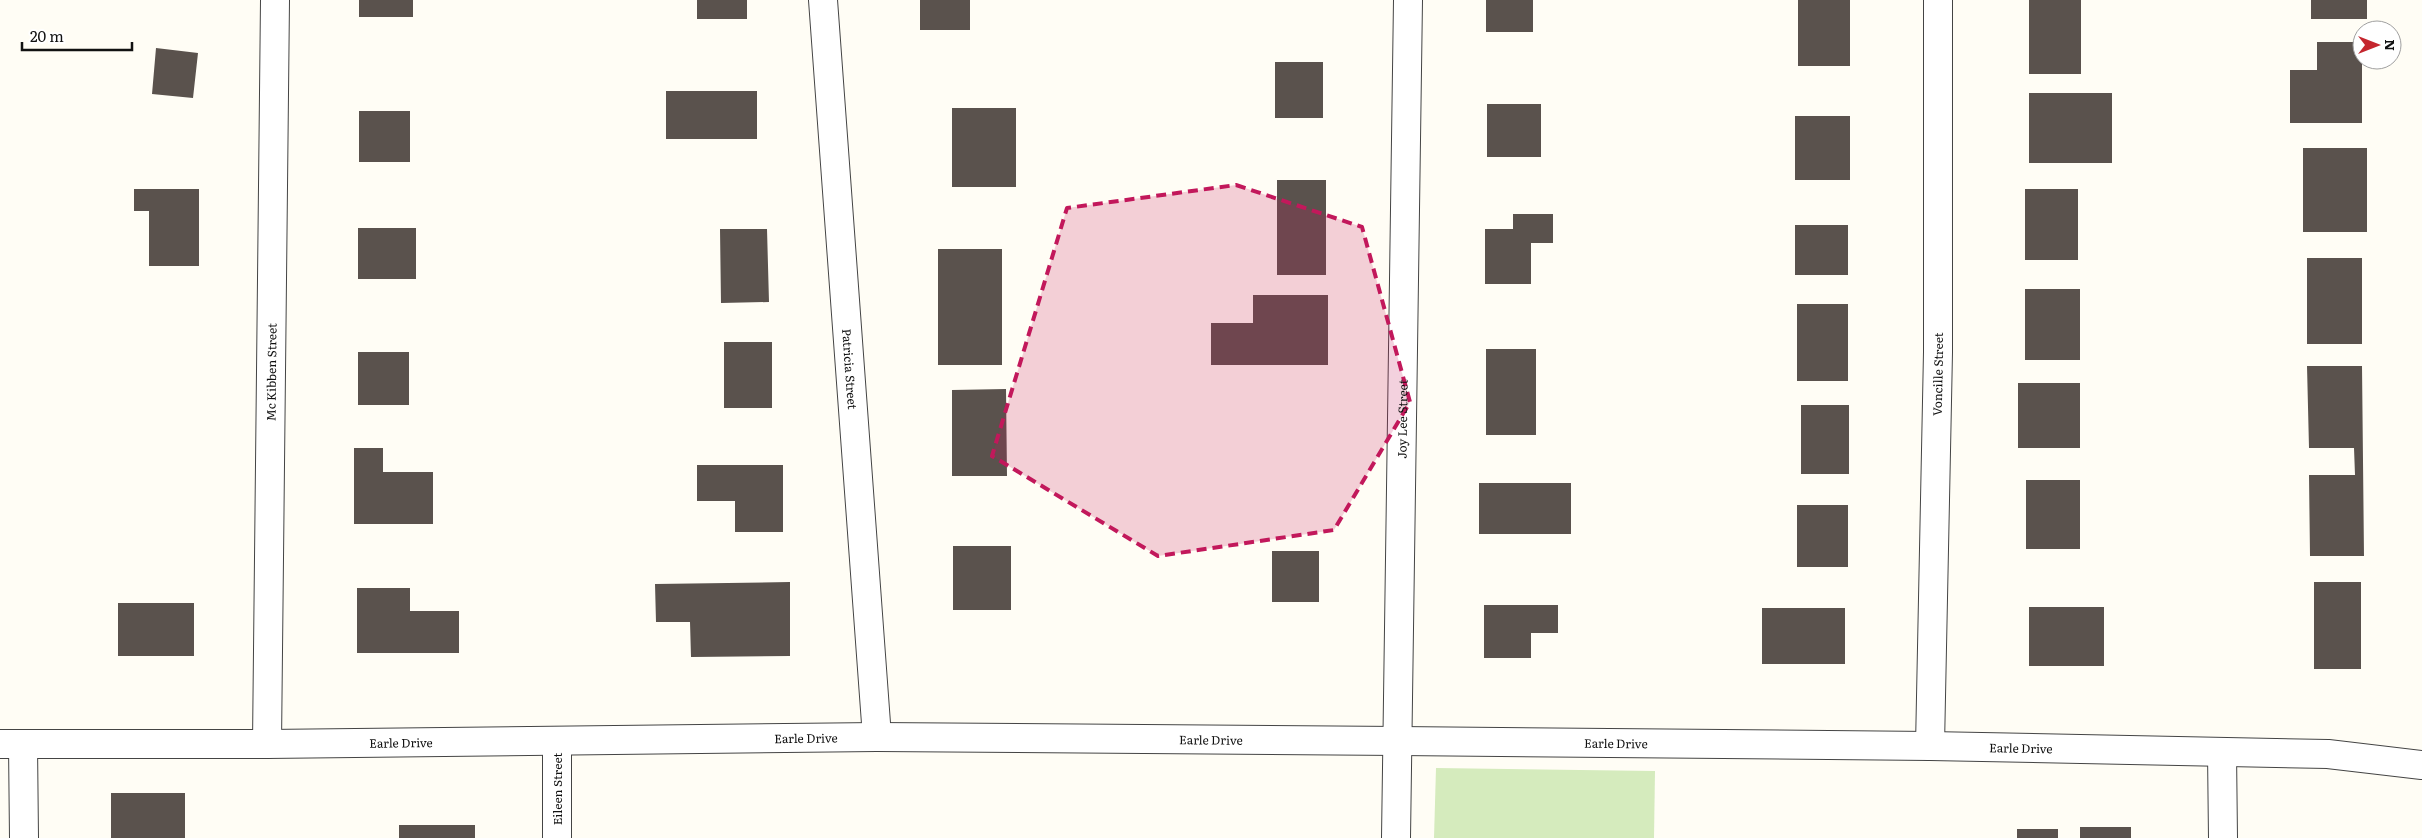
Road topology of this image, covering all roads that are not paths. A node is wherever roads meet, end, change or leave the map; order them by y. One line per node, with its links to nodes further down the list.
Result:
1 (275, 0): 9 (street, Mc Kibben Street)
2 (823, 0): 5 (street, Patricia Street)
3 (1408, 0): 7 (street, Joy Lee Street)
4 (1938, 0): 10 (street, Voncille Street)
5 (877, 738): 6 (street, Earle Drive); 7 (street, Earle Drive)
6 (557, 741): 9 (street, Earle Drive); 14 (street, Eileen Street)
7 (1399, 741): 10 (street, Earle Drive); 15 (street, Joy Lee Street)
8 (11, 744): 9 (street, Earle Drive); 13 (street)
9 (267, 744)
10 (1930, 746): 11 (street, Earle Drive)
11 (2222, 752): 12 (street, Earle Drive); 16 (street)
12 (2422, 765)
13 (24, 838)
14 (556, 838)
15 (1396, 838)
16 (2223, 838)

